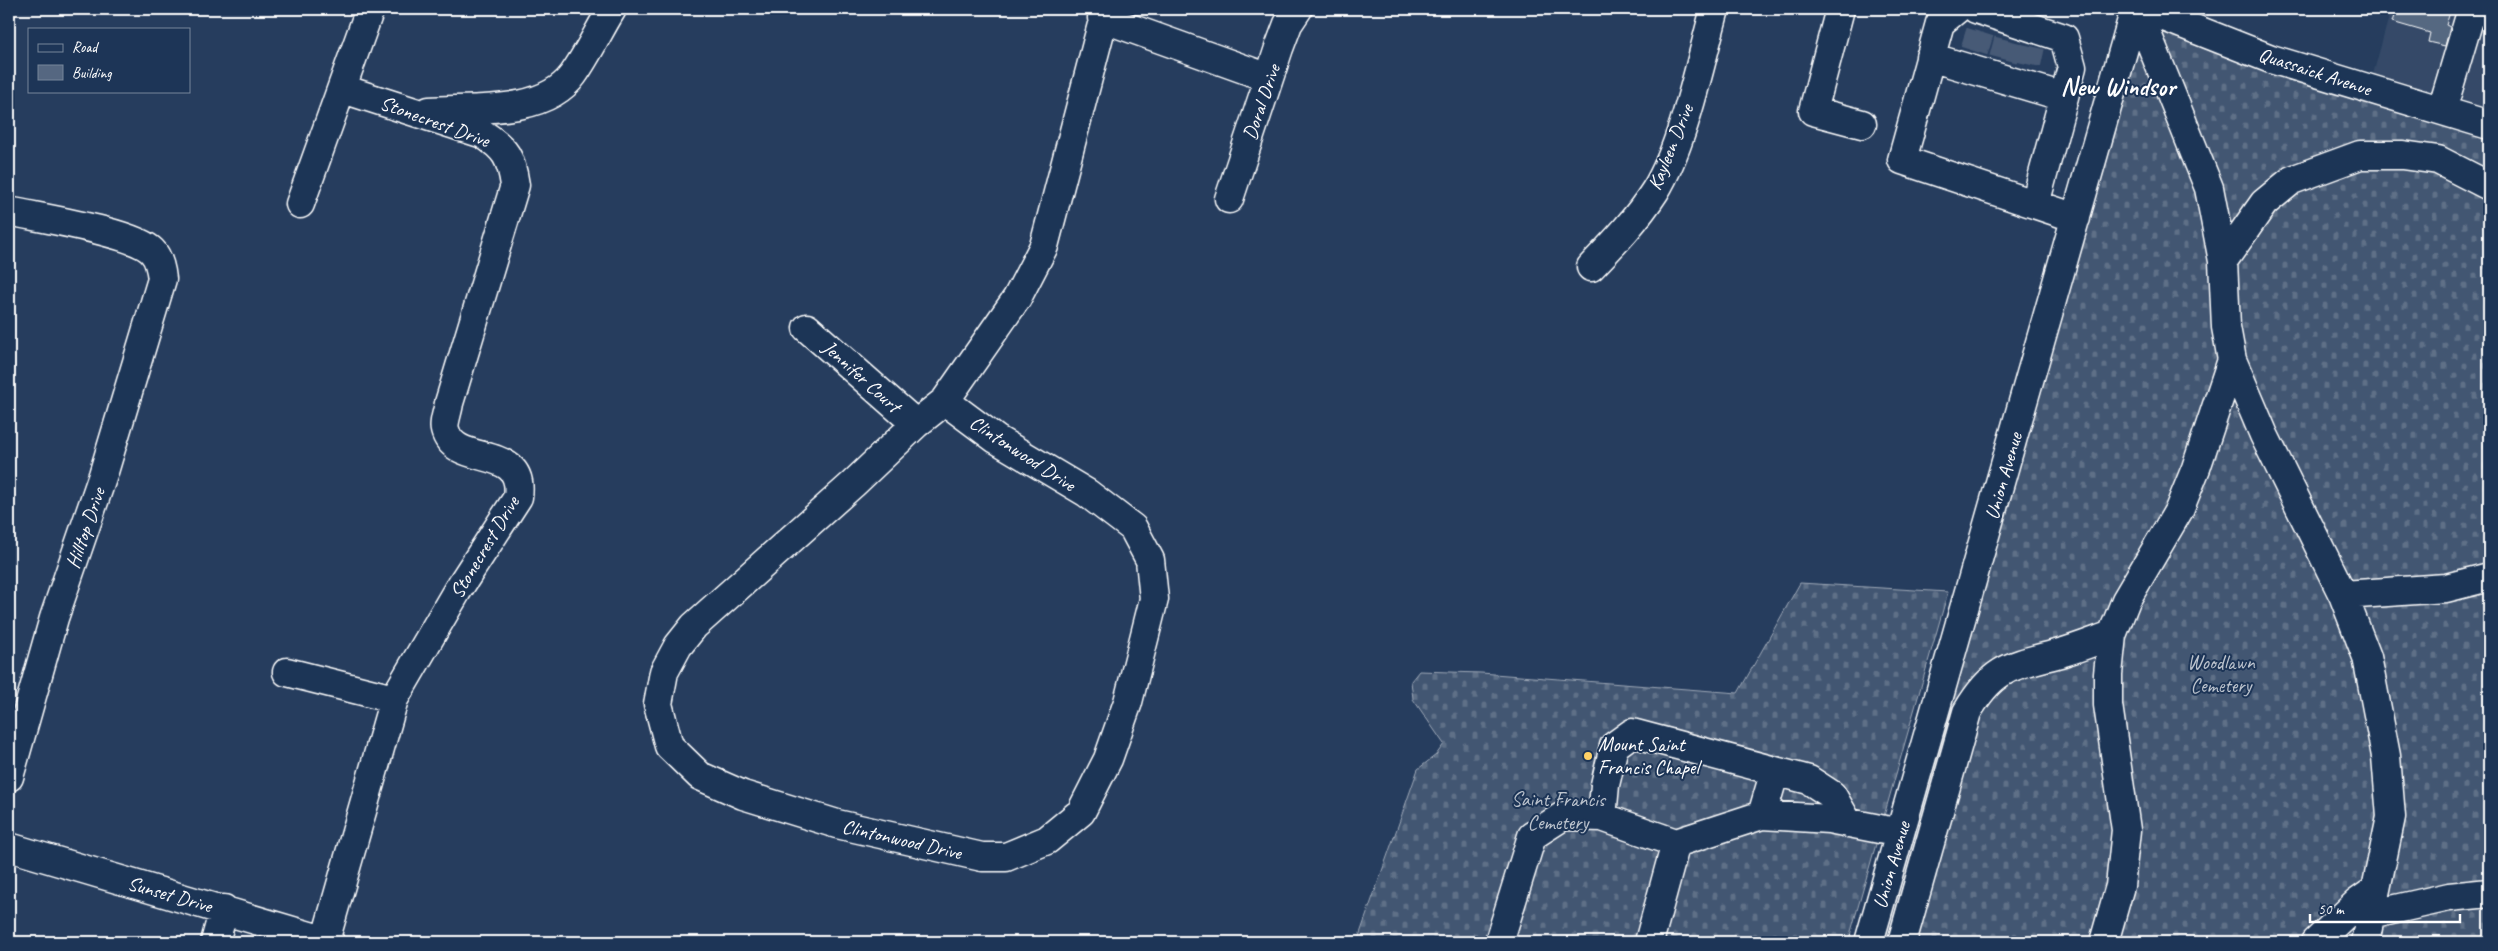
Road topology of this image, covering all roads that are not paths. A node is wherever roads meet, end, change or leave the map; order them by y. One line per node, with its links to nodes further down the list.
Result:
1 (370, 9): 15 (street)
2 (612, 9): 18 (street)
3 (1298, 9): 14 (street, Doral Drive)
4 (1715, 9): 28 (street, Kayleen Drive)
5 (1840, 9): 19 (street)
6 (1957, 9): 13 (street)
7 (2136, 9): 26 (street, Union Avenue); 27 (street)
8 (2144, 9): 17 (street, Quassaick Avenue)
9 (2472, 9): 17 (street)
10 (1104, 13): 14 (street); 31 (street, Clintonwood Drive)
11 (1977, 34): 12 (street); 12 (street); 13 (street)
12 (2017, 52): 16 (street); 16 (street)
13 (1930, 57): 24 (street)
14 (1269, 78): 22 (street, Doral Drive)
15 (343, 89): 18 (street, Stonecrest Drive); 23 (street)
16 (2064, 97): 24 (street)
17 (2442, 110): 20 (street, Quassaick Avenue)
18 (418, 112): 37 (street, Stonecrest Drive)
19 (1862, 124)
20 (2489, 126)
21 (2489, 186): 27 (street)
22 (1229, 198)
23 (300, 204)
24 (2035, 204): 26 (street)
25 (9, 211): 39 (street, Hilltop Drive)
26 (2076, 218): 43 (street, Union Avenue)
27 (2223, 261): 30 (street)
28 (1591, 268)
29 (807, 328): 32 (street, Jennifer Court)
30 (2232, 360): 34 (street); 35 (street)
31 (945, 401): 32 (street, Clintonwood Drive); 32 (street, Clintonwood Drive)
32 (916, 424)
33 (2489, 577): 34 (street)
34 (2343, 595): 47 (street)
35 (2112, 635): 54 (street); 55 (street)
36 (287, 672): 37 (street)
37 (394, 699): 50 (street, Stonecrest Drive)
38 (1775, 771): 40 (street); 41 (street); 42 (street)
39 (9, 777)
40 (1762, 815): 42 (street); 44 (street)
41 (1602, 817): 44 (street); 51 (street)
42 (1848, 823): 43 (street)
43 (1900, 833): 53 (street, Union Avenue)
44 (1676, 843): 52 (street)
45 (9, 847): 48 (street, Sunset Drive)
46 (2489, 893): 47 (street)
47 (2372, 903): 56 (street); 57 (street)
48 (224, 909): 49 (street); 50 (street, Sunset Drive)
49 (215, 942)
50 (328, 942)
51 (1499, 942)
52 (1649, 942)
53 (1869, 942)
54 (1902, 942)
55 (2104, 942)
56 (2316, 942)
57 (2364, 942)

